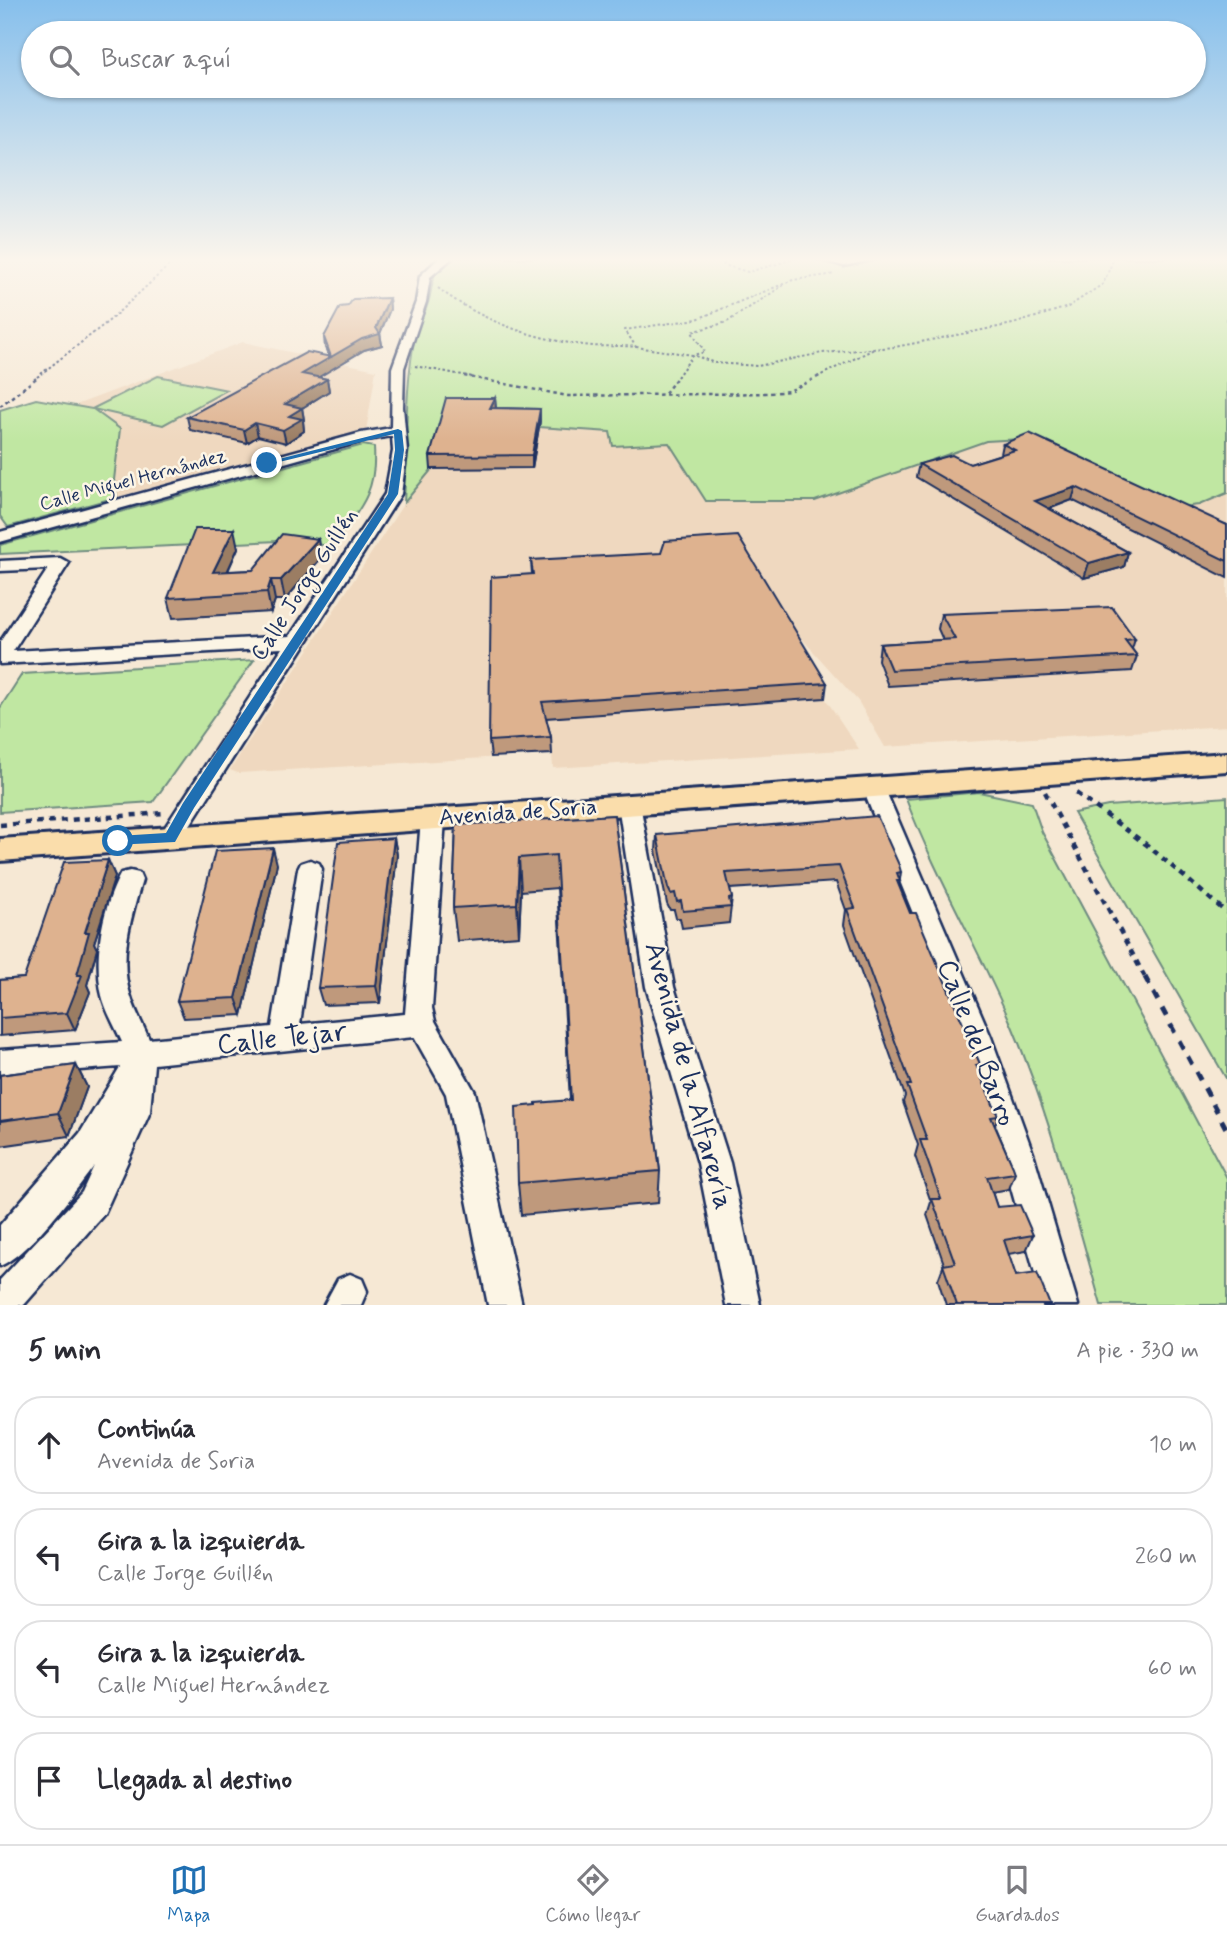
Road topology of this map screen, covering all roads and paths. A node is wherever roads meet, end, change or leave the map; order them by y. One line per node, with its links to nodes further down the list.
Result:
1 (111, 319): 12 (path)
2 (414, 319): 10 (street, Calle Jorge Guillén)
3 (490, 319): 7 (path)
4 (697, 319): 7 (path)
5 (732, 319): 9 (path)
6 (1031, 319): 8 (path)
7 (636, 347): 9 (path)
8 (876, 348): 9 (path); 11 (path)
9 (693, 355): 11 (path)
10 (399, 363): 11 (path); 13 (street, Calle Jorge Guillén)
11 (665, 393)
12 (0, 406)
13 (398, 431): 14 (street, Calle Miguel Hernández); 16 (street, Calle Jorge Guillén)
14 (0, 537)
15 (0, 566): 17 (street)
16 (298, 641): 17 (street); 24 (street, Calle Jorge Guillén)
17 (0, 658)
18 (1227, 762): 19 (main road, Avenida de Soria)
19 (1044, 774): 20 (main road, Avenida de Soria); 28 (path); 33 (path)
20 (873, 787): 21 (main road, Avenida de Soria); 38 (street, Calle del Barro)
21 (629, 804): 22 (main road, Avenida de Soria); 37 (street, Avenida de la Alfarería)
22 (433, 819): 24 (main road, Avenida de Soria); 29 (street)
23 (0, 824): 24 (path)
24 (170, 826): 25 (main road, Avenida de Soria)
25 (0, 850)
26 (310, 869): 30 (street)
27 (130, 880): 31 (street)
28 (1227, 912)
29 (422, 1024): 30 (street, Calle Tejar); 36 (street)
30 (284, 1038): 31 (street, Calle Tejar)
31 (141, 1054): 32 (street, Calle Tejar); 34 (street); 35 (street)
32 (0, 1063)
33 (1227, 1130)
34 (0, 1249)
35 (1, 1305)
36 (505, 1305)
37 (743, 1305)
38 (1061, 1305)

